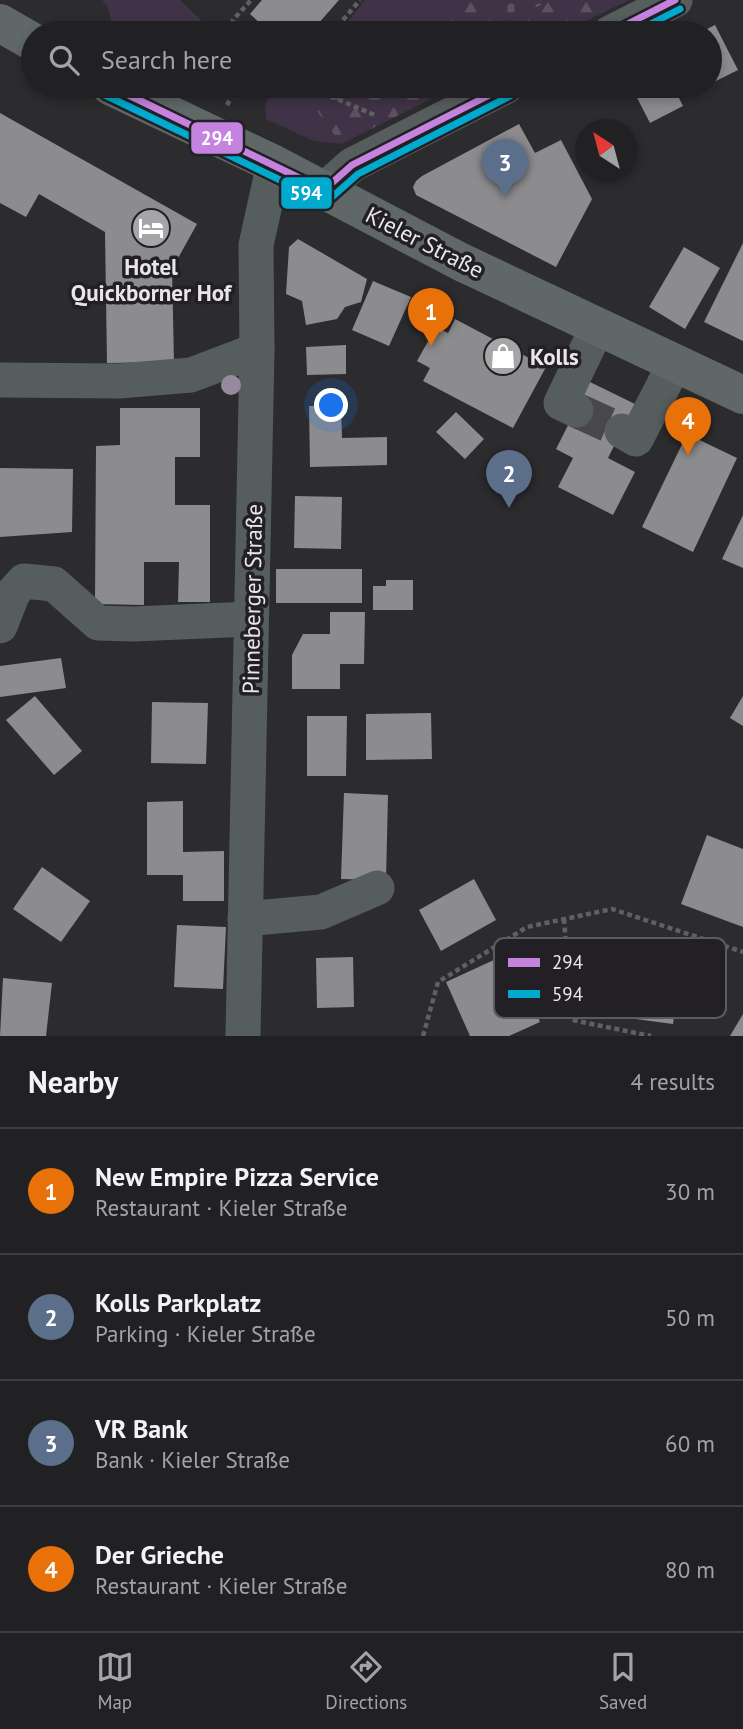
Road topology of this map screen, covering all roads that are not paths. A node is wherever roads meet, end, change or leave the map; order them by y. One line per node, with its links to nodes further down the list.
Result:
1 (674, 0): 2 (street)
2 (633, 21)
3 (0, 23): 4 (main road)
4 (21, 35)
5 (0, 43): 6 (main road)
6 (21, 51)
7 (135, 98): 9 (main road, Kieler Straße)
8 (483, 98): 10 (street)
9 (274, 164): 10 (main road, Kieler Straße); 12 (street, Pinneberger Straße)
10 (324, 190): 11 (main road, Kieler Straße)
11 (598, 326): 13 (main road, Kieler Straße); 16 (street)
12 (257, 350): 14 (street); 18 (street, Pinneberger Straße)
13 (675, 363): 15 (main road, Kieler Straße); 17 (street)
14 (0, 380)
15 (743, 395)
16 (576, 411)
17 (622, 431)
18 (251, 619): 19 (street); 21 (street, Pinneberger Straße)
19 (0, 626)
20 (377, 888): 21 (street)
21 (245, 919): 22 (street, Pinneberger Straße)
22 (243, 1036)

